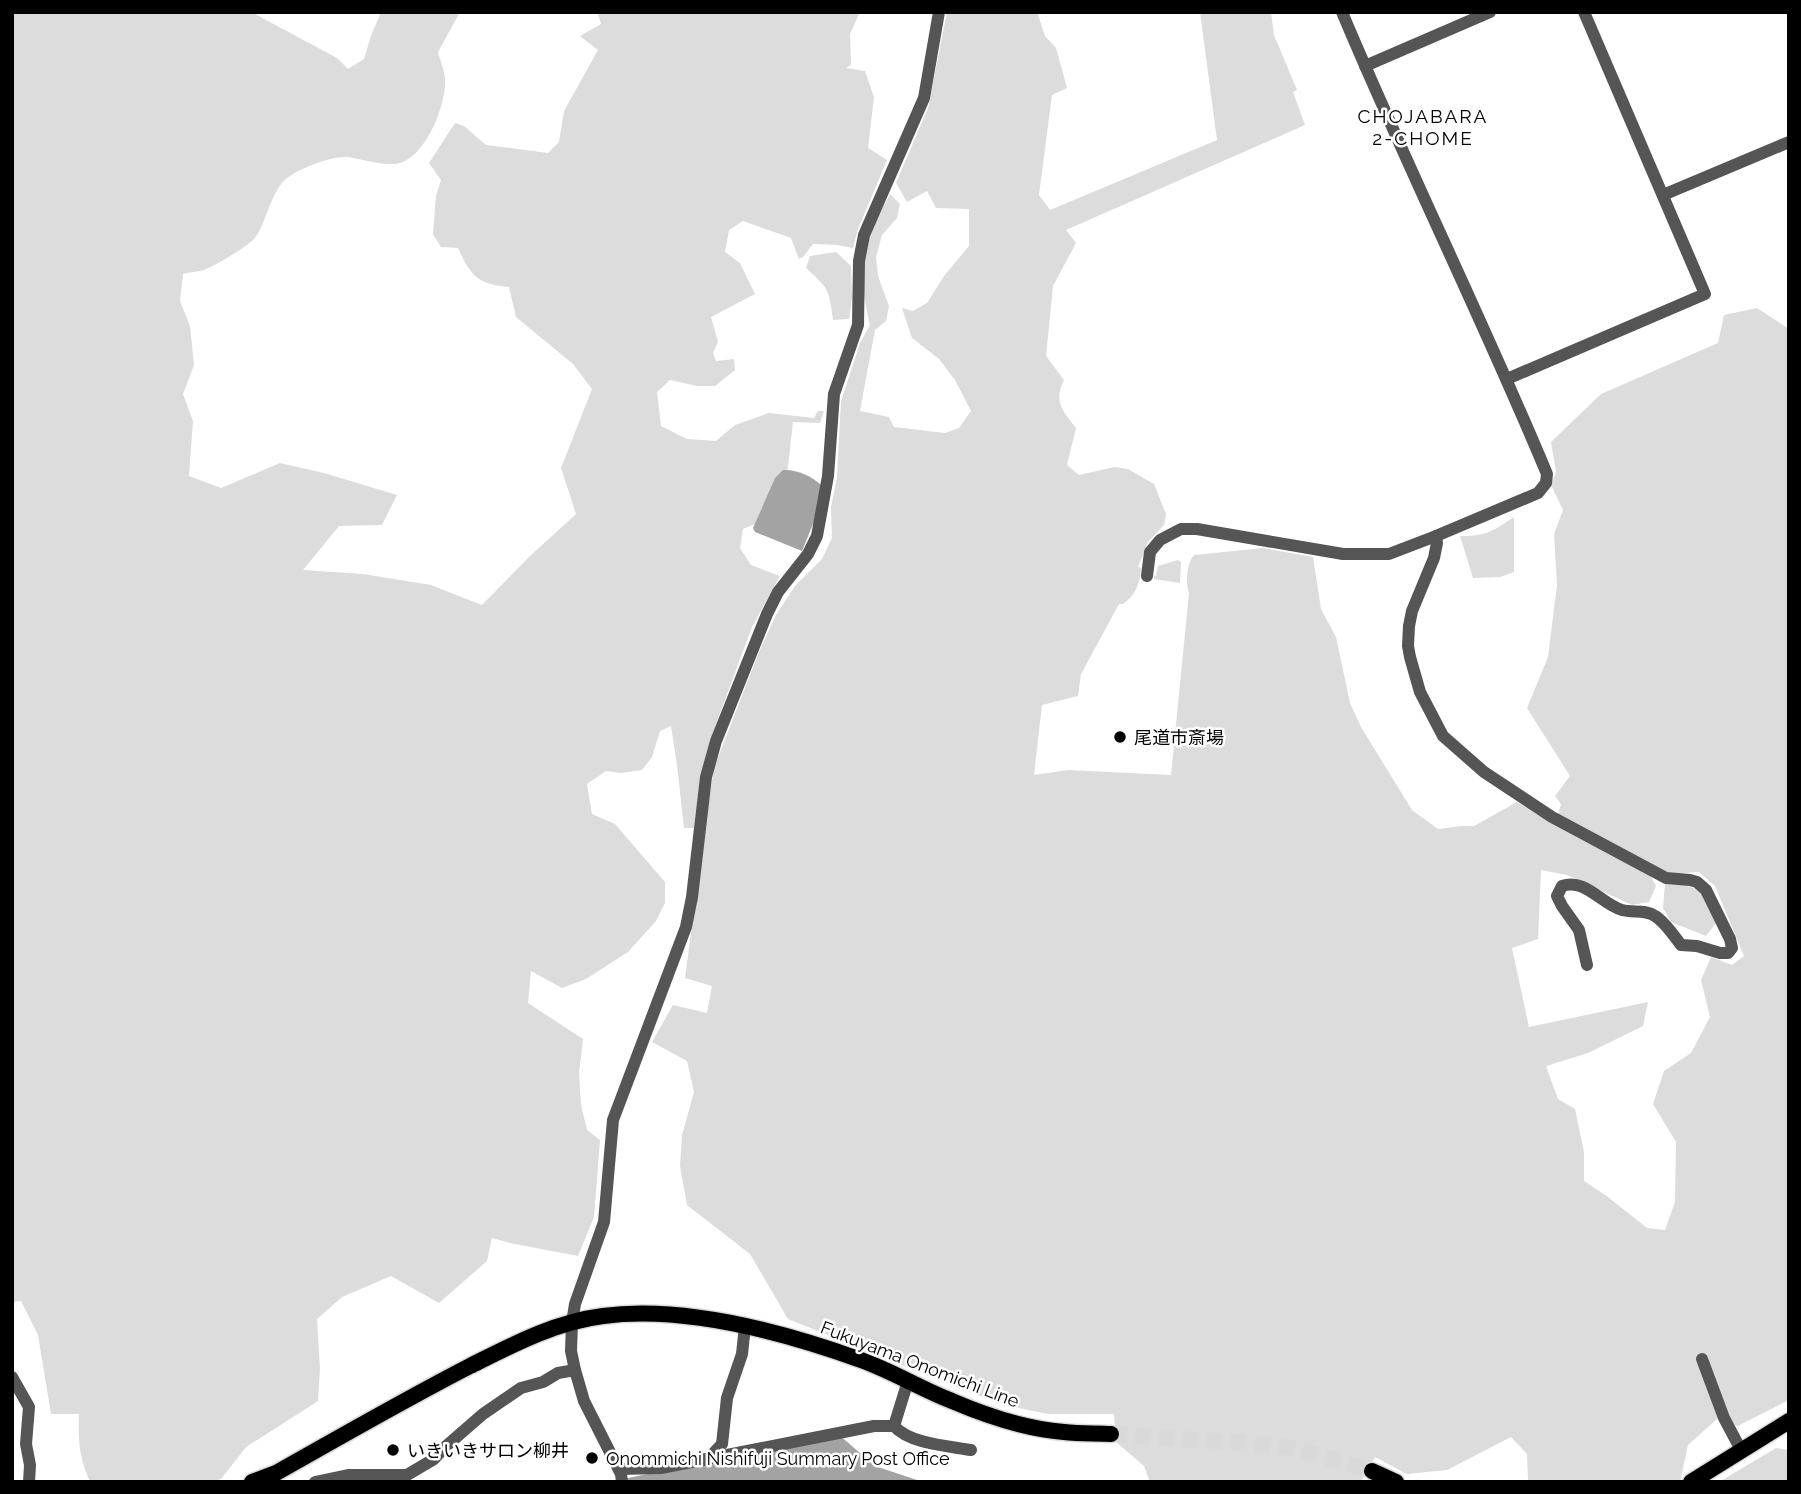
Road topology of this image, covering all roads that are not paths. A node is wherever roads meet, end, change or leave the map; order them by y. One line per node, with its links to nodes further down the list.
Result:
1 (939, 12): 12 (street)
2 (1342, 12): 5 (street)
3 (1490, 12): 5 (street)
4 (1584, 12): 7 (street)
5 (1365, 66): 8 (street)
6 (1789, 142): 7 (street)
7 (1662, 195): 8 (street)
8 (1507, 379): 9 (street)
9 (1436, 536): 10 (street); 11 (street)
10 (1147, 576)
11 (1587, 965)
12 (572, 1323): 13 (main road, Fukuyama Onomichi Line); 15 (street); 25 (main road, Fukuyama Onomichi Line)
13 (745, 1326): 17 (main road, Fukuyama Onomichi Line); 23 (street)
14 (1702, 1359): 22 (street)
15 (575, 1370): 26 (street); 29 (street)
16 (12, 1377): 27 (street)
17 (908, 1381): 19 (street); 20 (main road, Fukuyama Onomichi Line)
18 (1789, 1420): 22 (main road)
19 (894, 1426): 21 (street); 23 (street)
20 (1111, 1434)
21 (971, 1450)
22 (1741, 1450): 31 (main road)
23 (707, 1460): 26 (street)
24 (1372, 1471): 30 (main road)
25 (274, 1477): 28 (main road, Fukuyama Onomichi Line)
26 (621, 1477)
27 (29, 1482)
28 (252, 1482)
29 (315, 1482)
30 (1396, 1482)
31 (1691, 1482)

